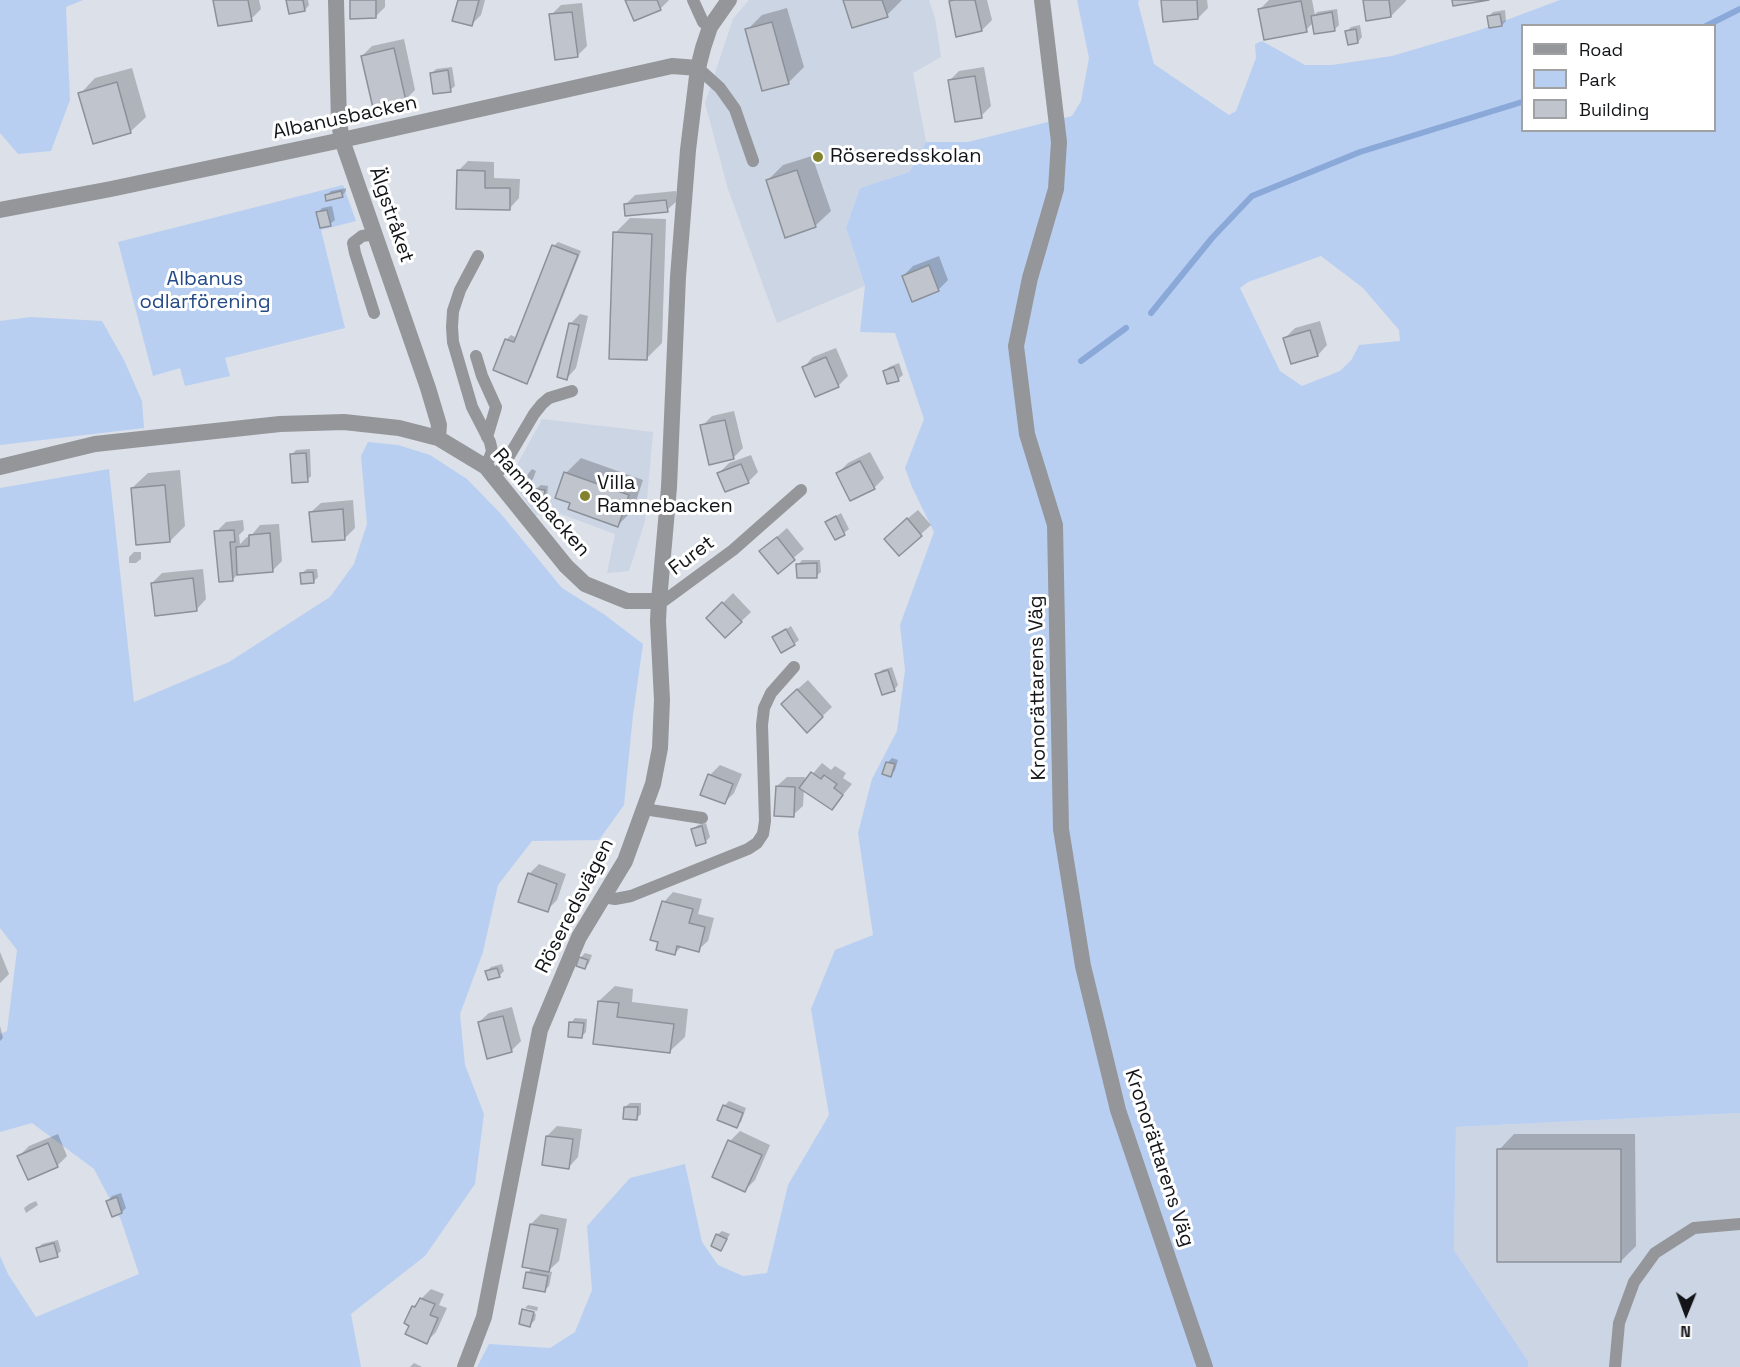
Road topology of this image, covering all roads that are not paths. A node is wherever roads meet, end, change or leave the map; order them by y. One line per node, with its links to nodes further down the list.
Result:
1 (336, 0): 7 (street, Älgstråket)
2 (693, 0): 5 (lane)
3 (729, 0): 5 (street)
4 (1042, 0): 27 (street, Kronorättarens Väg)
5 (710, 27): 6 (street)
6 (698, 68): 7 (street, Albanusbacken); 8 (lane); 20 (street)
7 (342, 140): 9 (street, Albanusbacken); 10 (street, Älgstråket)
8 (753, 161)
9 (0, 210)
10 (376, 234): 12 (lane); 16 (street, Älgstråket)
11 (478, 256): 15 (lane)
12 (374, 313)
13 (476, 356): 15 (lane)
14 (572, 391): 18 (lane)
15 (487, 437): 18 (lane)
16 (438, 438): 17 (street, Ramnebacken); 18 (street, Ramnebacken)
17 (0, 467)
18 (490, 472): 20 (street, Ramnebacken)
19 (801, 490): 20 (lane, Furet)
20 (659, 601): 22 (street, Röseredsvägen)
21 (794, 667): 24 (lane)
22 (644, 809): 23 (lane); 24 (street, Röseredsvägen)
23 (702, 818)
24 (603, 897): 26 (street, Röseredsvägen)
25 (1740, 1224): 28 (lane)
26 (465, 1367)
27 (1205, 1367)
28 (1616, 1367)

